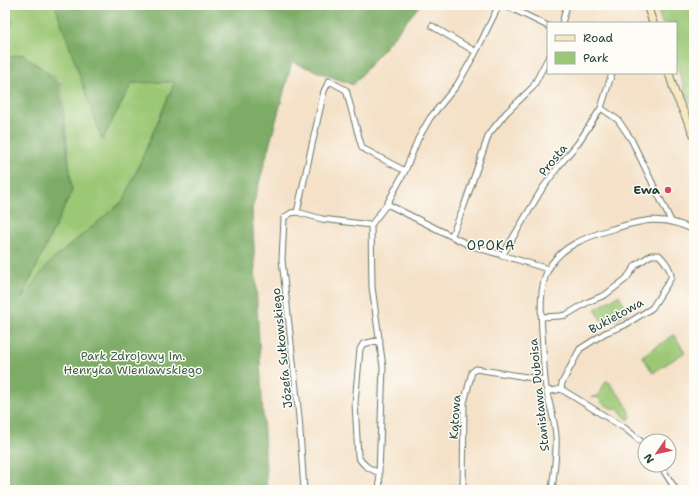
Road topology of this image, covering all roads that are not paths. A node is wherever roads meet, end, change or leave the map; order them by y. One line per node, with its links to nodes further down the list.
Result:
1 (499, 5): 9 (street)
2 (505, 5): 8 (street)
3 (567, 5): 5 (street)
4 (647, 5): 6 (street)
5 (562, 22)
6 (653, 22)
7 (432, 26): 9 (street)
8 (547, 26)
9 (476, 52): 15 (street)
10 (547, 60): 21 (street)
11 (612, 74): 13 (street, Prosta)
12 (669, 74): 14 (street)
13 (600, 108): 18 (street); 22 (street, Prosta)
14 (694, 135)
15 (404, 171): 16 (street); 17 (street)
16 (387, 204): 19 (street); 21 (street)
17 (297, 212): 19 (street); 32 (street, Józefa Sułkowskiego)
18 (671, 221): 20 (street, Stanisława Duboisa); 23 (street, Stanisława Duboisa)
19 (371, 225): 25 (street)
20 (694, 230)
21 (452, 235): 22 (street)
22 (502, 256): 23 (street)
23 (548, 269): 24 (street, Stanisława Duboisa)
24 (542, 317): 26 (street, Stanisława Duboisa); 27 (street, Bukietowa)
25 (380, 340): 30 (street); 30 (street)
26 (545, 380): 28 (street, Stanisława Duboisa); 34 (street, Kątowa)
27 (561, 389): 28 (street); 29 (street)
28 (547, 390): 35 (street, Stanisława Duboisa)
29 (637, 438)
30 (379, 473): 33 (street)
31 (665, 473): 36 (street)
32 (304, 490)
33 (380, 490)
34 (462, 490)
35 (552, 490)
36 (676, 490)

